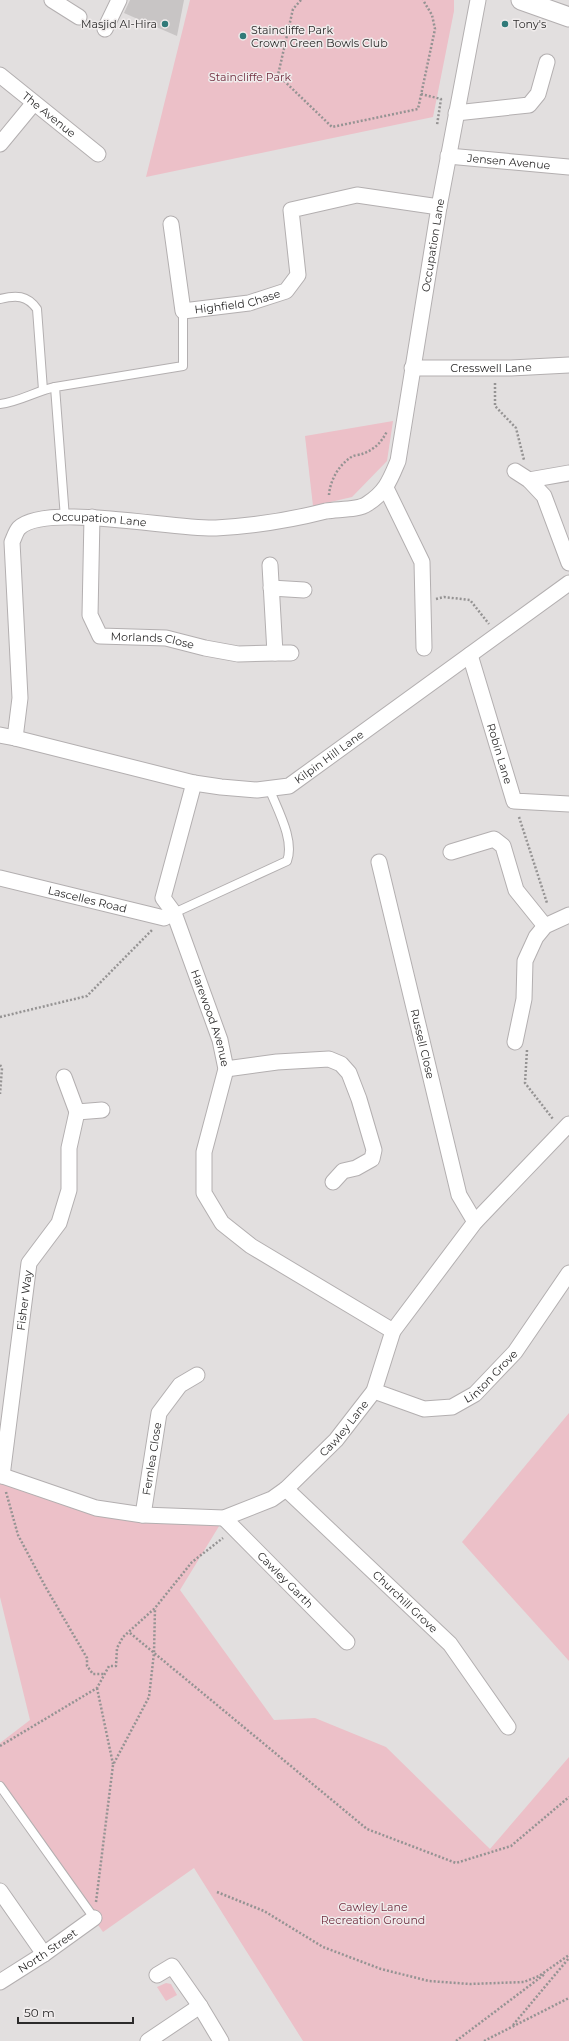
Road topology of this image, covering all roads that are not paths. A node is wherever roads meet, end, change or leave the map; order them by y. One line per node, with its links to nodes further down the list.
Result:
1 (52, 0): 5 (street)
2 (119, 0): 7 (street)
3 (478, 0): 11 (street, Occupation Lane)
4 (521, 0): 6 (street)
5 (79, 17)
6 (569, 17)
7 (105, 29)
8 (547, 62): 11 (street)
9 (0, 75): 10 (street, The Avenue)
10 (33, 104): 12 (street); 13 (street, The Avenue)
11 (456, 113): 14 (street, Occupation Lane)
12 (0, 144)
13 (98, 154)
14 (448, 156): 15 (street, Jensen Avenue); 16 (street, Occupation Lane)
15 (569, 167)
16 (440, 207): 19 (street, Highfield Chase); 21 (street, Occupation Lane)
17 (171, 224): 19 (street, Highfield Chase)
18 (0, 299): 23 (lane)
19 (183, 311): 22 (lane)
20 (569, 365): 21 (street, Cresswell Lane)
21 (412, 368): 28 (street, Occupation Lane)
22 (55, 387): 23 (lane); 30 (lane)
23 (42, 390): 24 (lane)
24 (0, 404)
25 (515, 471): 27 (street)
26 (569, 473): 27 (street)
27 (529, 480): 31 (street)
28 (386, 488): 29 (street, Occupation Lane); 36 (street)
29 (92, 517): 30 (street, Occupation Lane); 37 (street, Morlands Close)
30 (66, 518): 40 (street, Occupation Lane)
31 (569, 563)
32 (270, 565): 34 (street)
33 (569, 583): 39 (street, Kilpin Hill Lane)
34 (271, 588): 35 (street); 37 (street)
35 (304, 590)
36 (424, 648)
37 (276, 653): 38 (street, Morlands Close)
38 (291, 653)
39 (470, 654): 42 (street, Kilpin Hill Lane); 43 (street, Robin Lane)
40 (7, 736): 41 (street, Kilpin Hill Lane)
41 (194, 783): 42 (street, Kilpin Hill Lane); 48 (street, Harewood Avenue)
42 (269, 788): 48 (lane)
43 (569, 804)
44 (451, 852): 49 (street)
45 (379, 862): 57 (street, Russell Close)
46 (0, 878): 48 (street, Lascelles Road)
47 (569, 915): 49 (street)
48 (169, 916): 51 (street, Harewood Avenue)
49 (549, 924): 50 (street)
50 (521, 1043)
51 (226, 1069): 56 (street); 59 (street, Harewood Avenue)
52 (64, 1076): 54 (street)
53 (102, 1110): 54 (street)
54 (77, 1112): 62 (street, Fisher Way)
55 (566, 1128): 57 (street, Cawley Lane)
56 (333, 1182)
57 (475, 1222): 59 (street, Cawley Lane)
58 (569, 1273): 61 (street, Linton Grove)
59 (392, 1331): 61 (street, Cawley Lane)
60 (197, 1376): 64 (street, Fernlea Close)
61 (374, 1391): 63 (street, Cawley Lane)
62 (1, 1476): 64 (street, Cawley Lane)
63 (286, 1489): 65 (street, Cawley Lane); 67 (street, Churchill Grove)
64 (143, 1515): 65 (street, Cawley Lane)
65 (224, 1518): 66 (street, Cawley Garth)
66 (347, 1642)
67 (508, 1728)
68 (0, 1786): 70 (lane)
69 (0, 1891): 71 (street)
70 (94, 1918): 71 (street, North Street)
71 (44, 1954): 73 (street, North Street)
72 (157, 1975): 74 (street)
73 (0, 1982)
74 (200, 2006): 75 (street); 76 (street)
75 (148, 2041)
76 (221, 2041)

